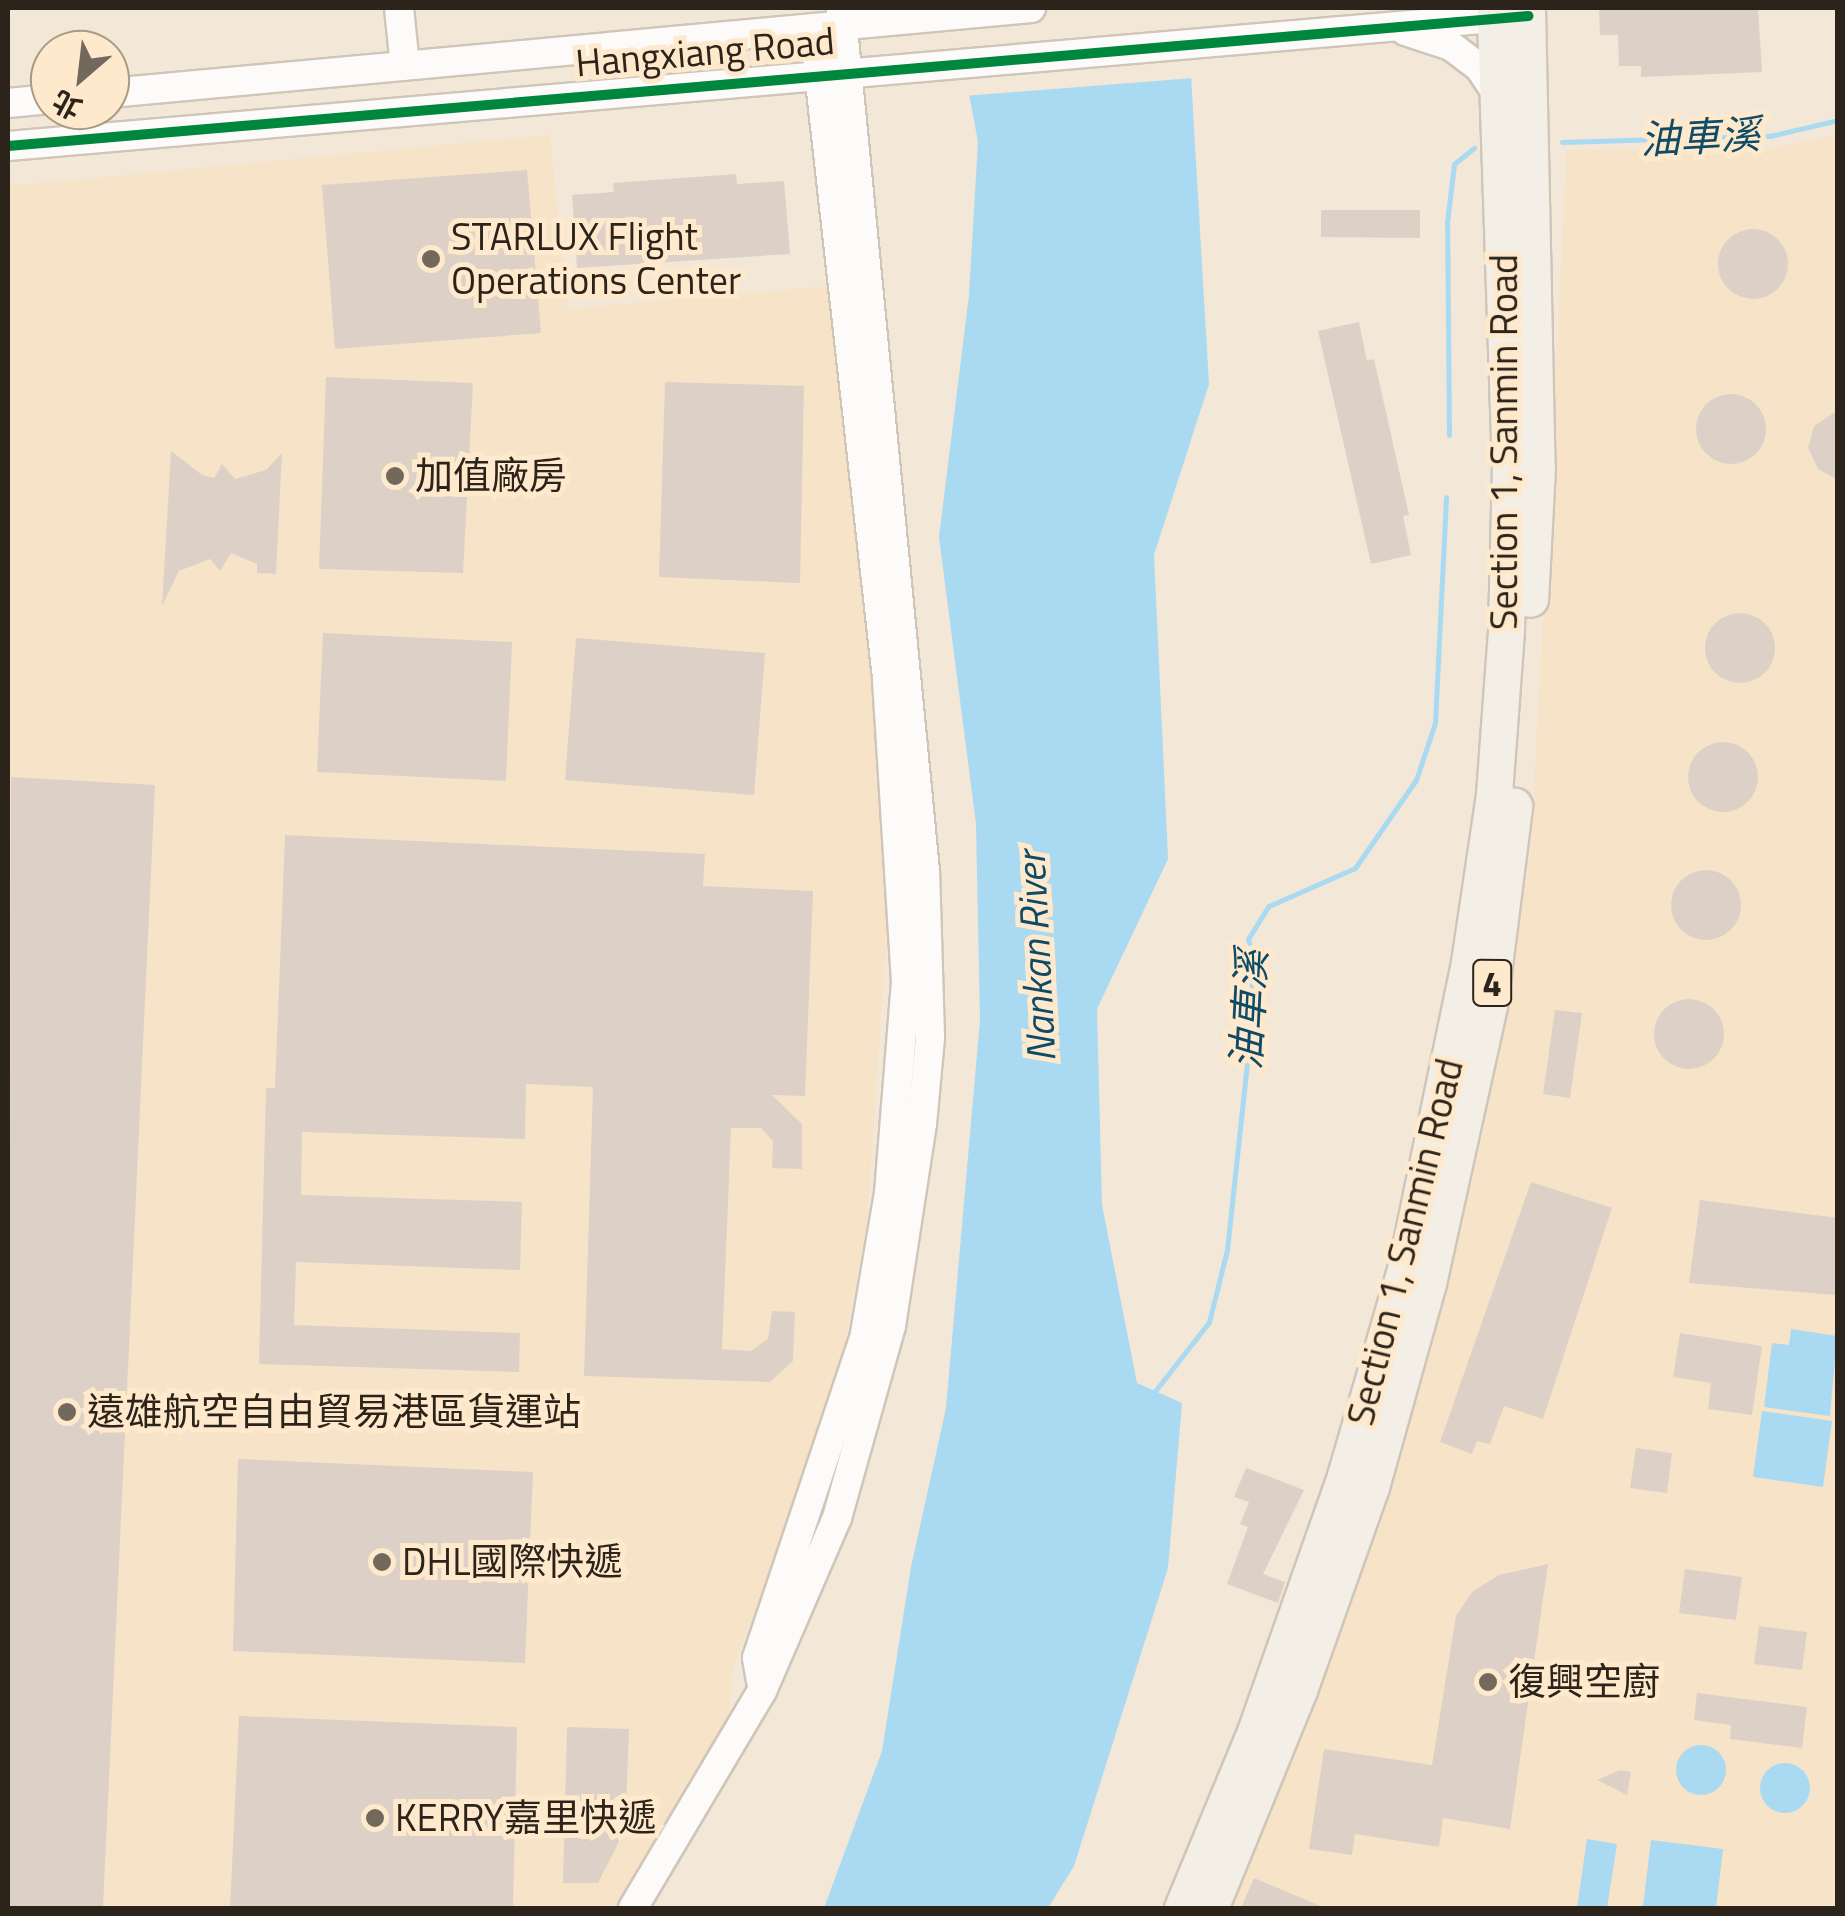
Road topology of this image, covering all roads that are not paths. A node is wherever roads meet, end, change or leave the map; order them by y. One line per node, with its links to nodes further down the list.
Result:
1 (398, 8): 6 (street)
2 (1031, 8): 4 (street, Hangxiang Road)
3 (1511, 12): 5 (street, Hangxiang Road); 9 (main road, Section 1, Sanmin Road / 4); 13 (main road, Section 1, Sanmin Road / 4)
4 (840, 22): 6 (street, Hangxiang Road); 7 (street)
5 (1379, 27): 7 (street, Hangxiang Road); 9 (street)
6 (405, 66): 8 (street, Hangxiang Road)
7 (844, 70): 10 (street, Hangxiang Road); 11 (street)
8 (130, 91)
9 (1499, 97): 12 (main road, Section 1, Sanmin Road / 4)
10 (8, 146)
11 (633, 1908)
12 (1182, 1908)
13 (1210, 1908)

